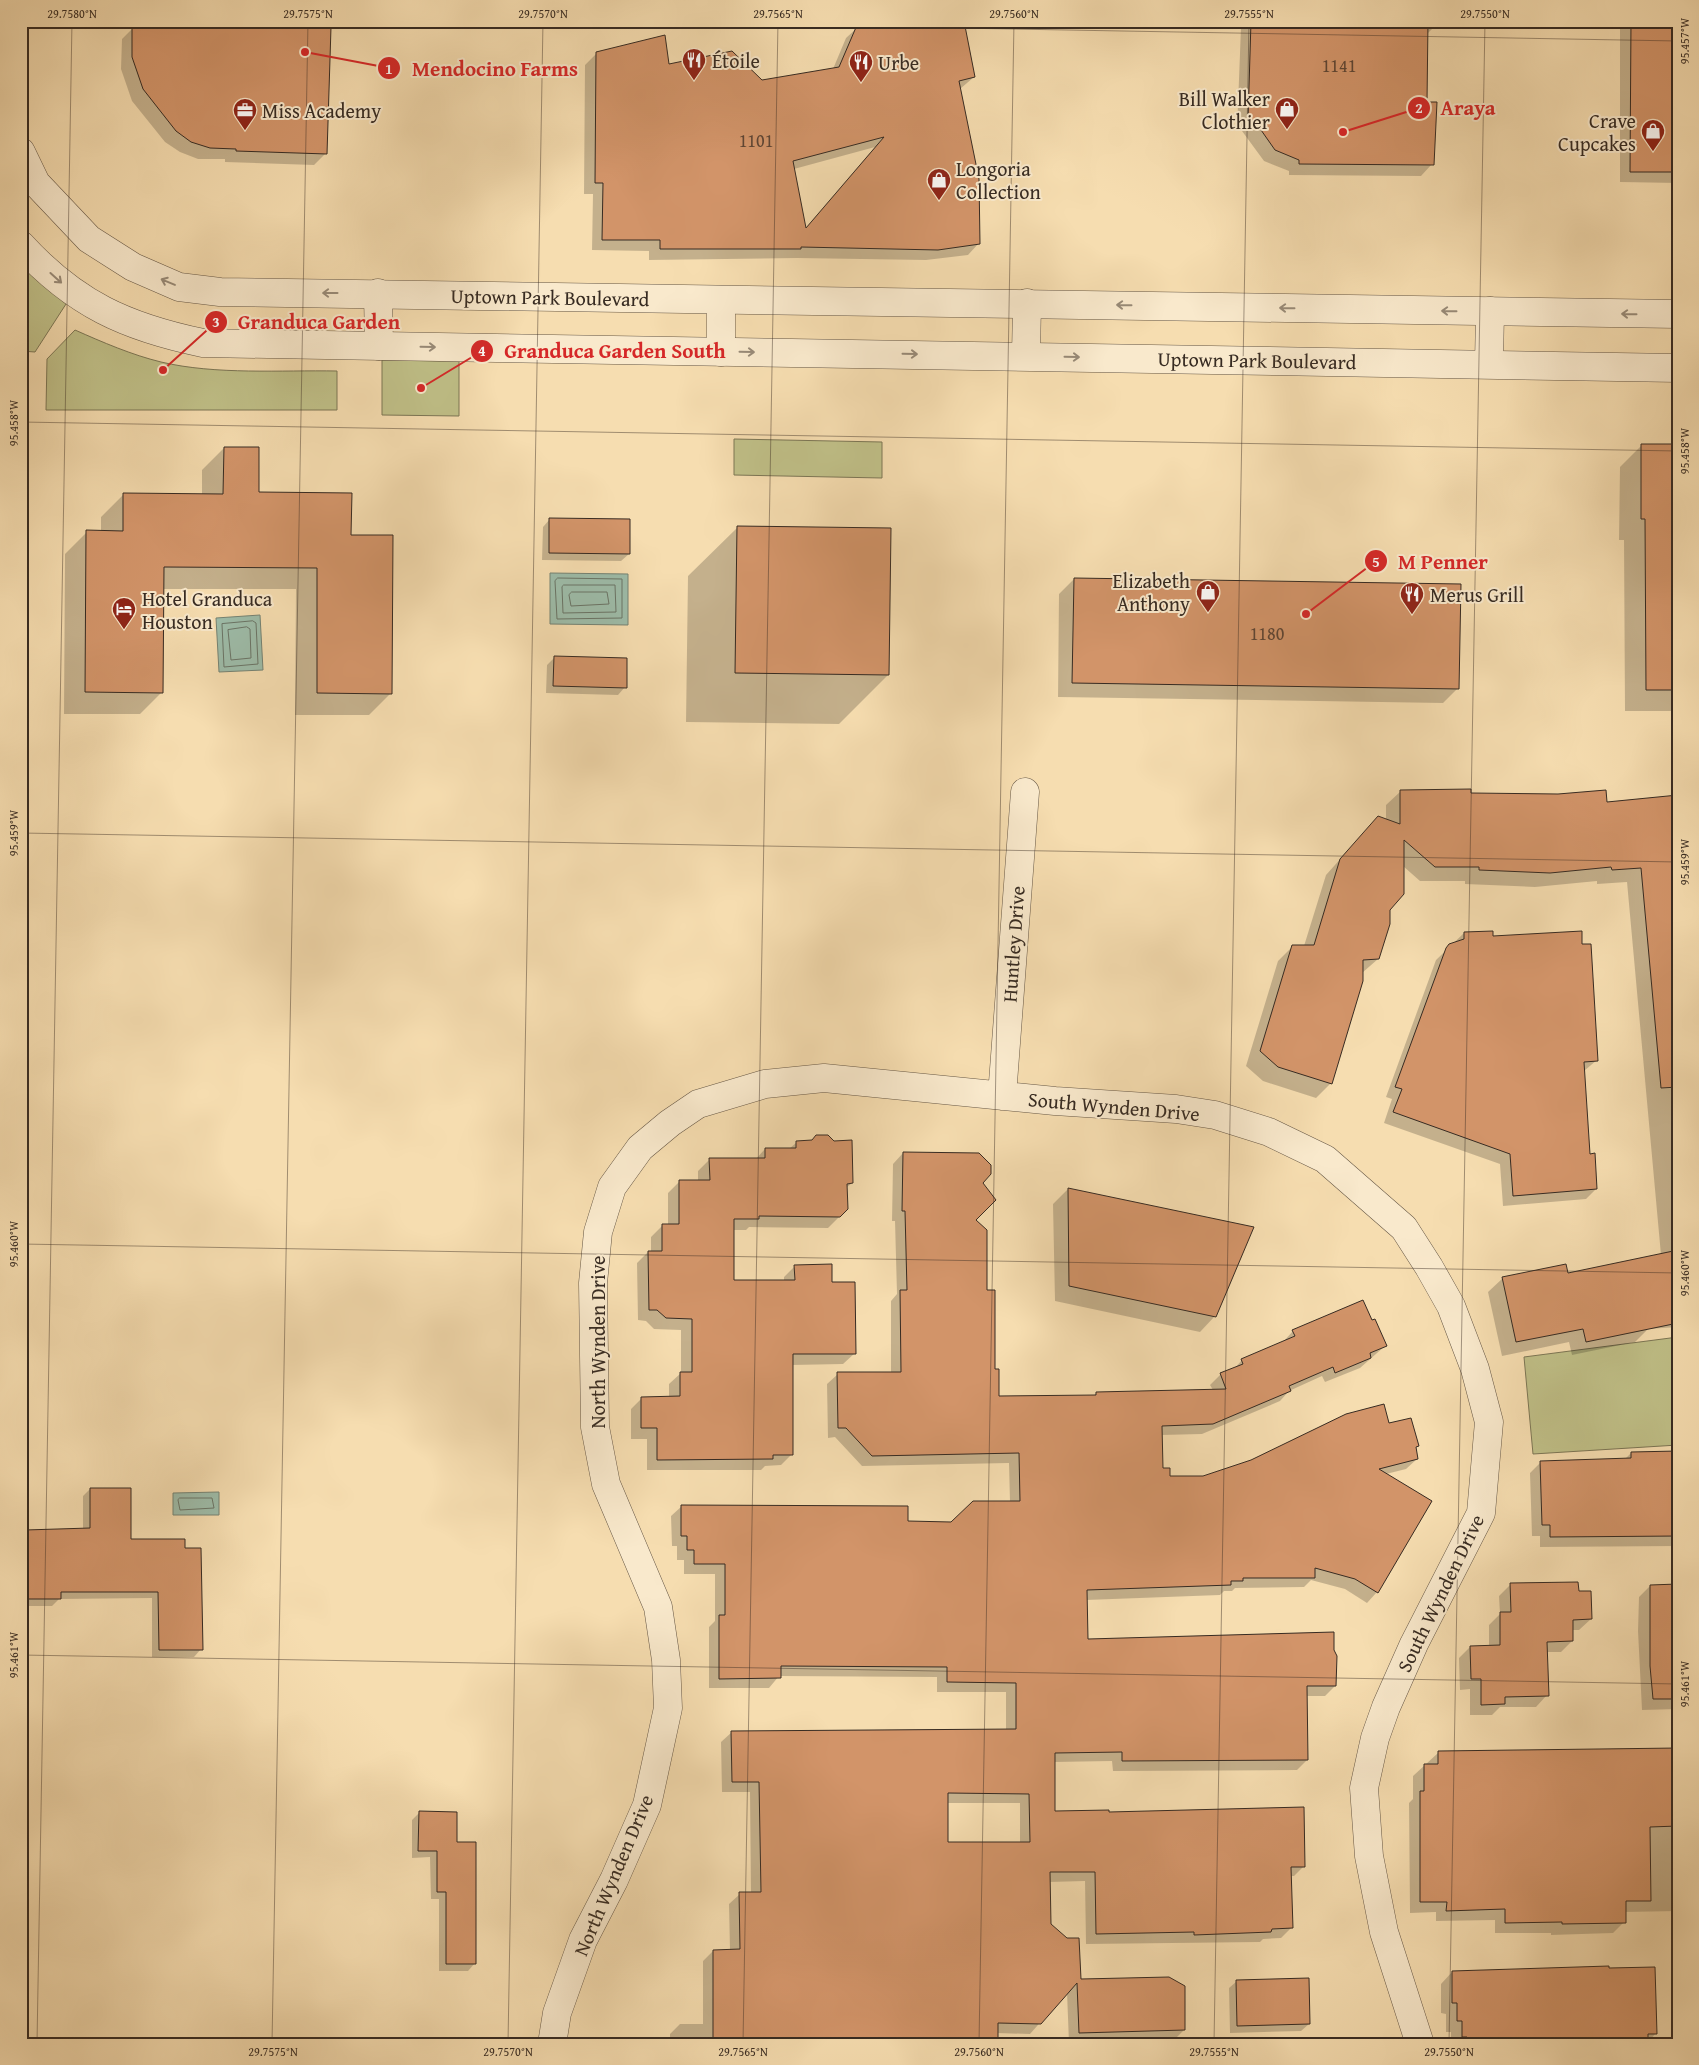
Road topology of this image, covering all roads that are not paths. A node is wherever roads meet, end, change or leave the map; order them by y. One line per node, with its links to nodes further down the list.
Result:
1 (21, 152): 3 (street, Uptown Park Boulevard, one-way to 1)
2 (21, 244): 8 (street, Uptown Park Boulevard, one-way to 8)
3 (378, 293): 4 (street, Uptown Park Boulevard); 8 (street)
4 (721, 300): 5 (street, Uptown Park Boulevard); 9 (street)
5 (1027, 303): 6 (street, Uptown Park Boulevard, one-way to 5); 10 (street)
6 (1490, 311): 7 (street, Uptown Park Boulevard, one-way to 6); 11 (street)
7 (1678, 314)
8 (379, 346): 9 (street, Uptown Park Boulevard, one-way to 9)
9 (721, 352): 10 (street, Uptown Park Boulevard, one-way to 10)
10 (1026, 356): 11 (street, Uptown Park Boulevard, one-way to 11)
11 (1489, 364): 12 (street, Uptown Park Boulevard)
12 (1678, 368)
13 (1025, 792): 14 (street, Huntley Drive)
14 (1002, 1096): 15 (street, North Wynden Drive); 16 (street, South Wynden Drive)
15 (552, 2044)
16 (1420, 2044)

